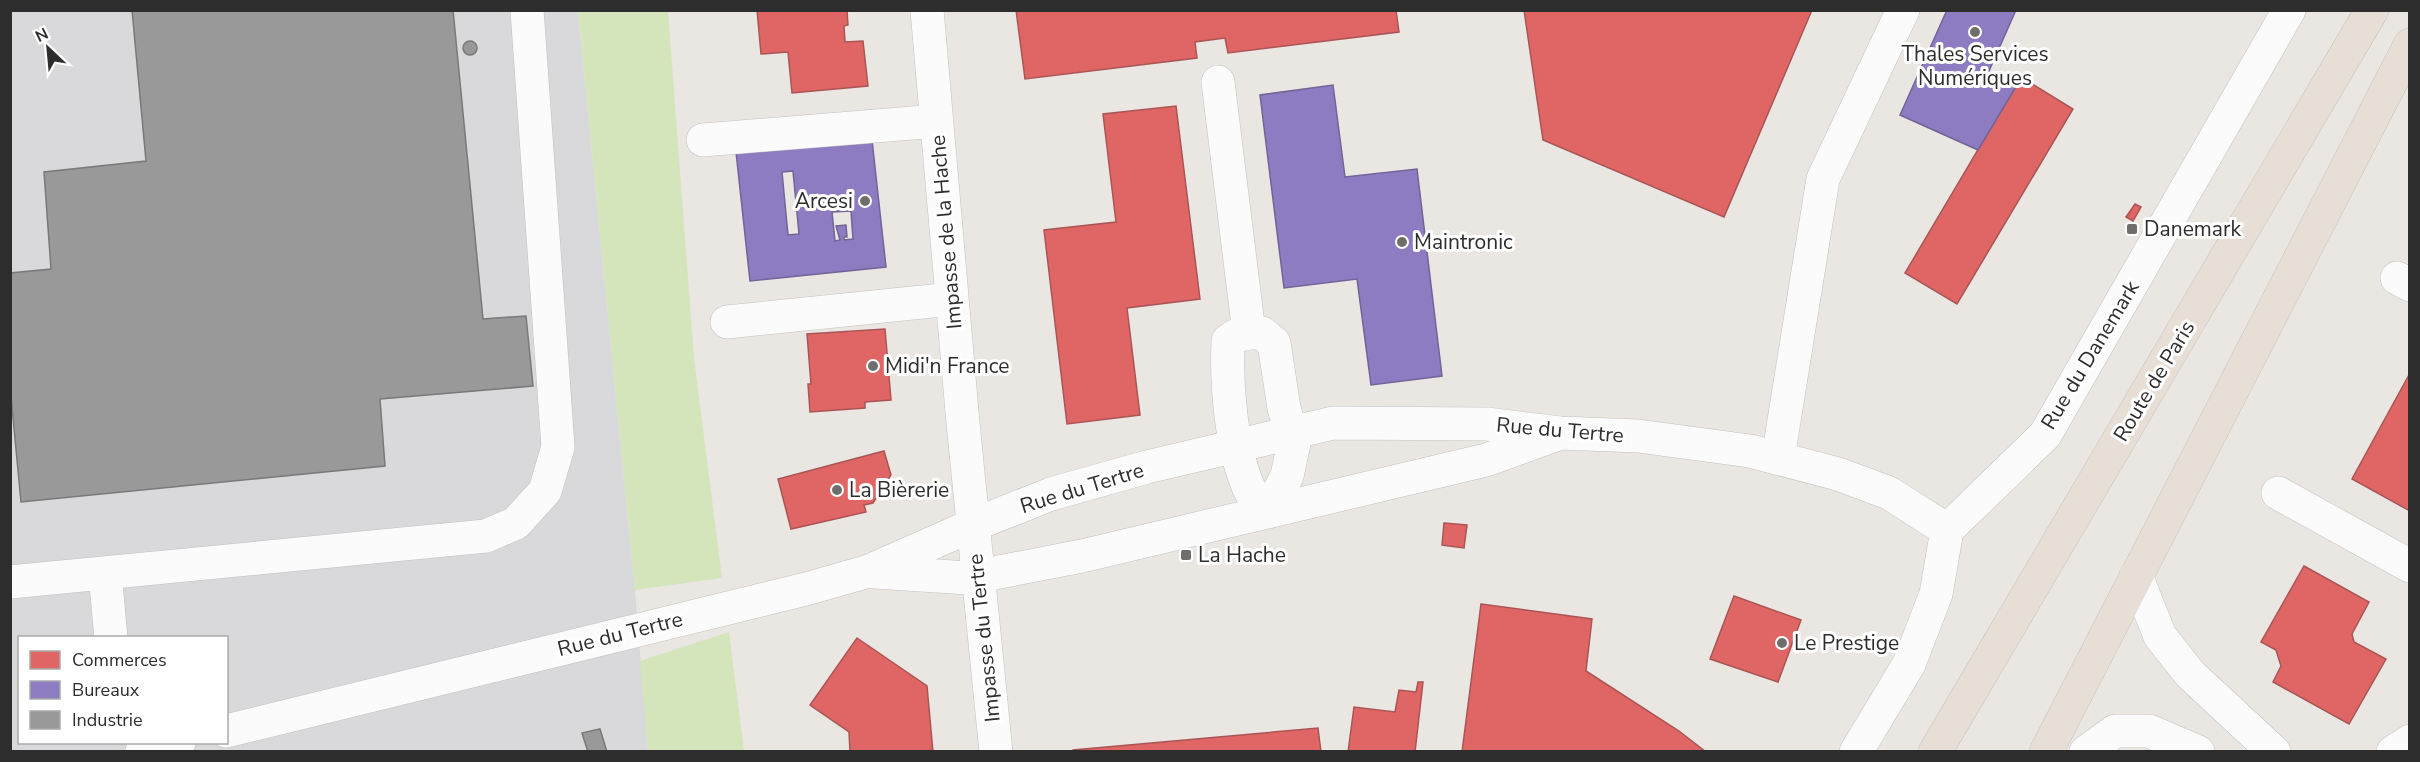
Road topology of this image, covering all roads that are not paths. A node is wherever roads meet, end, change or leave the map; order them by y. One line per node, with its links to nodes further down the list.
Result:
1 (527, 10): 23 (street)
2 (927, 10): 8 (street, Impasse de la Hache)
3 (1903, 10): 16 (street)
4 (2289, 10): 20 (street, Rue du Danemark)
5 (2372, 10): 34 (main road, Route de Paris)
6 (2409, 45): 25 (main road)
7 (1218, 82): 12 (street)
8 (937, 121): 9 (street); 10 (street, Impasse de la Hache)
9 (703, 140)
10 (952, 299): 11 (street); 19 (street, Impasse de la Hache)
11 (727, 322)
12 (1249, 333): 13 (street); 15 (street)
13 (1292, 433): 14 (street, Rue du Tertre); 15 (street, Rue du Tertre); 18 (street)
14 (1560, 433): 16 (street, Rue du Tertre); 18 (street)
15 (1237, 446): 18 (street); 19 (street, Rue du Tertre)
16 (1778, 458): 20 (street, Rue du Tertre)
17 (2278, 493): 21 (street)
18 (1268, 512): 24 (street)
19 (973, 525): 22 (street, Rue du Tertre); 24 (street, Impasse du Tertre)
20 (1947, 530): 33 (street)
21 (2409, 566)
22 (869, 571): 24 (street); 28 (street, Rue du Tertre)
23 (105, 573): 26 (street); 27 (street)
24 (978, 576): 32 (street, Impasse du Tertre)
25 (2136, 576): 35 (main road); 38 (street)
26 (10, 582)
27 (111, 636)
28 (228, 731)
29 (2409, 741): 39 (street)
30 (172, 744): 31 (street)
31 (142, 752)
32 (996, 752)
33 (1856, 752)
34 (1935, 752)
35 (2046, 752)
36 (2086, 752): 37 (street)
37 (2198, 752)
38 (2274, 752)
39 (2393, 752)

